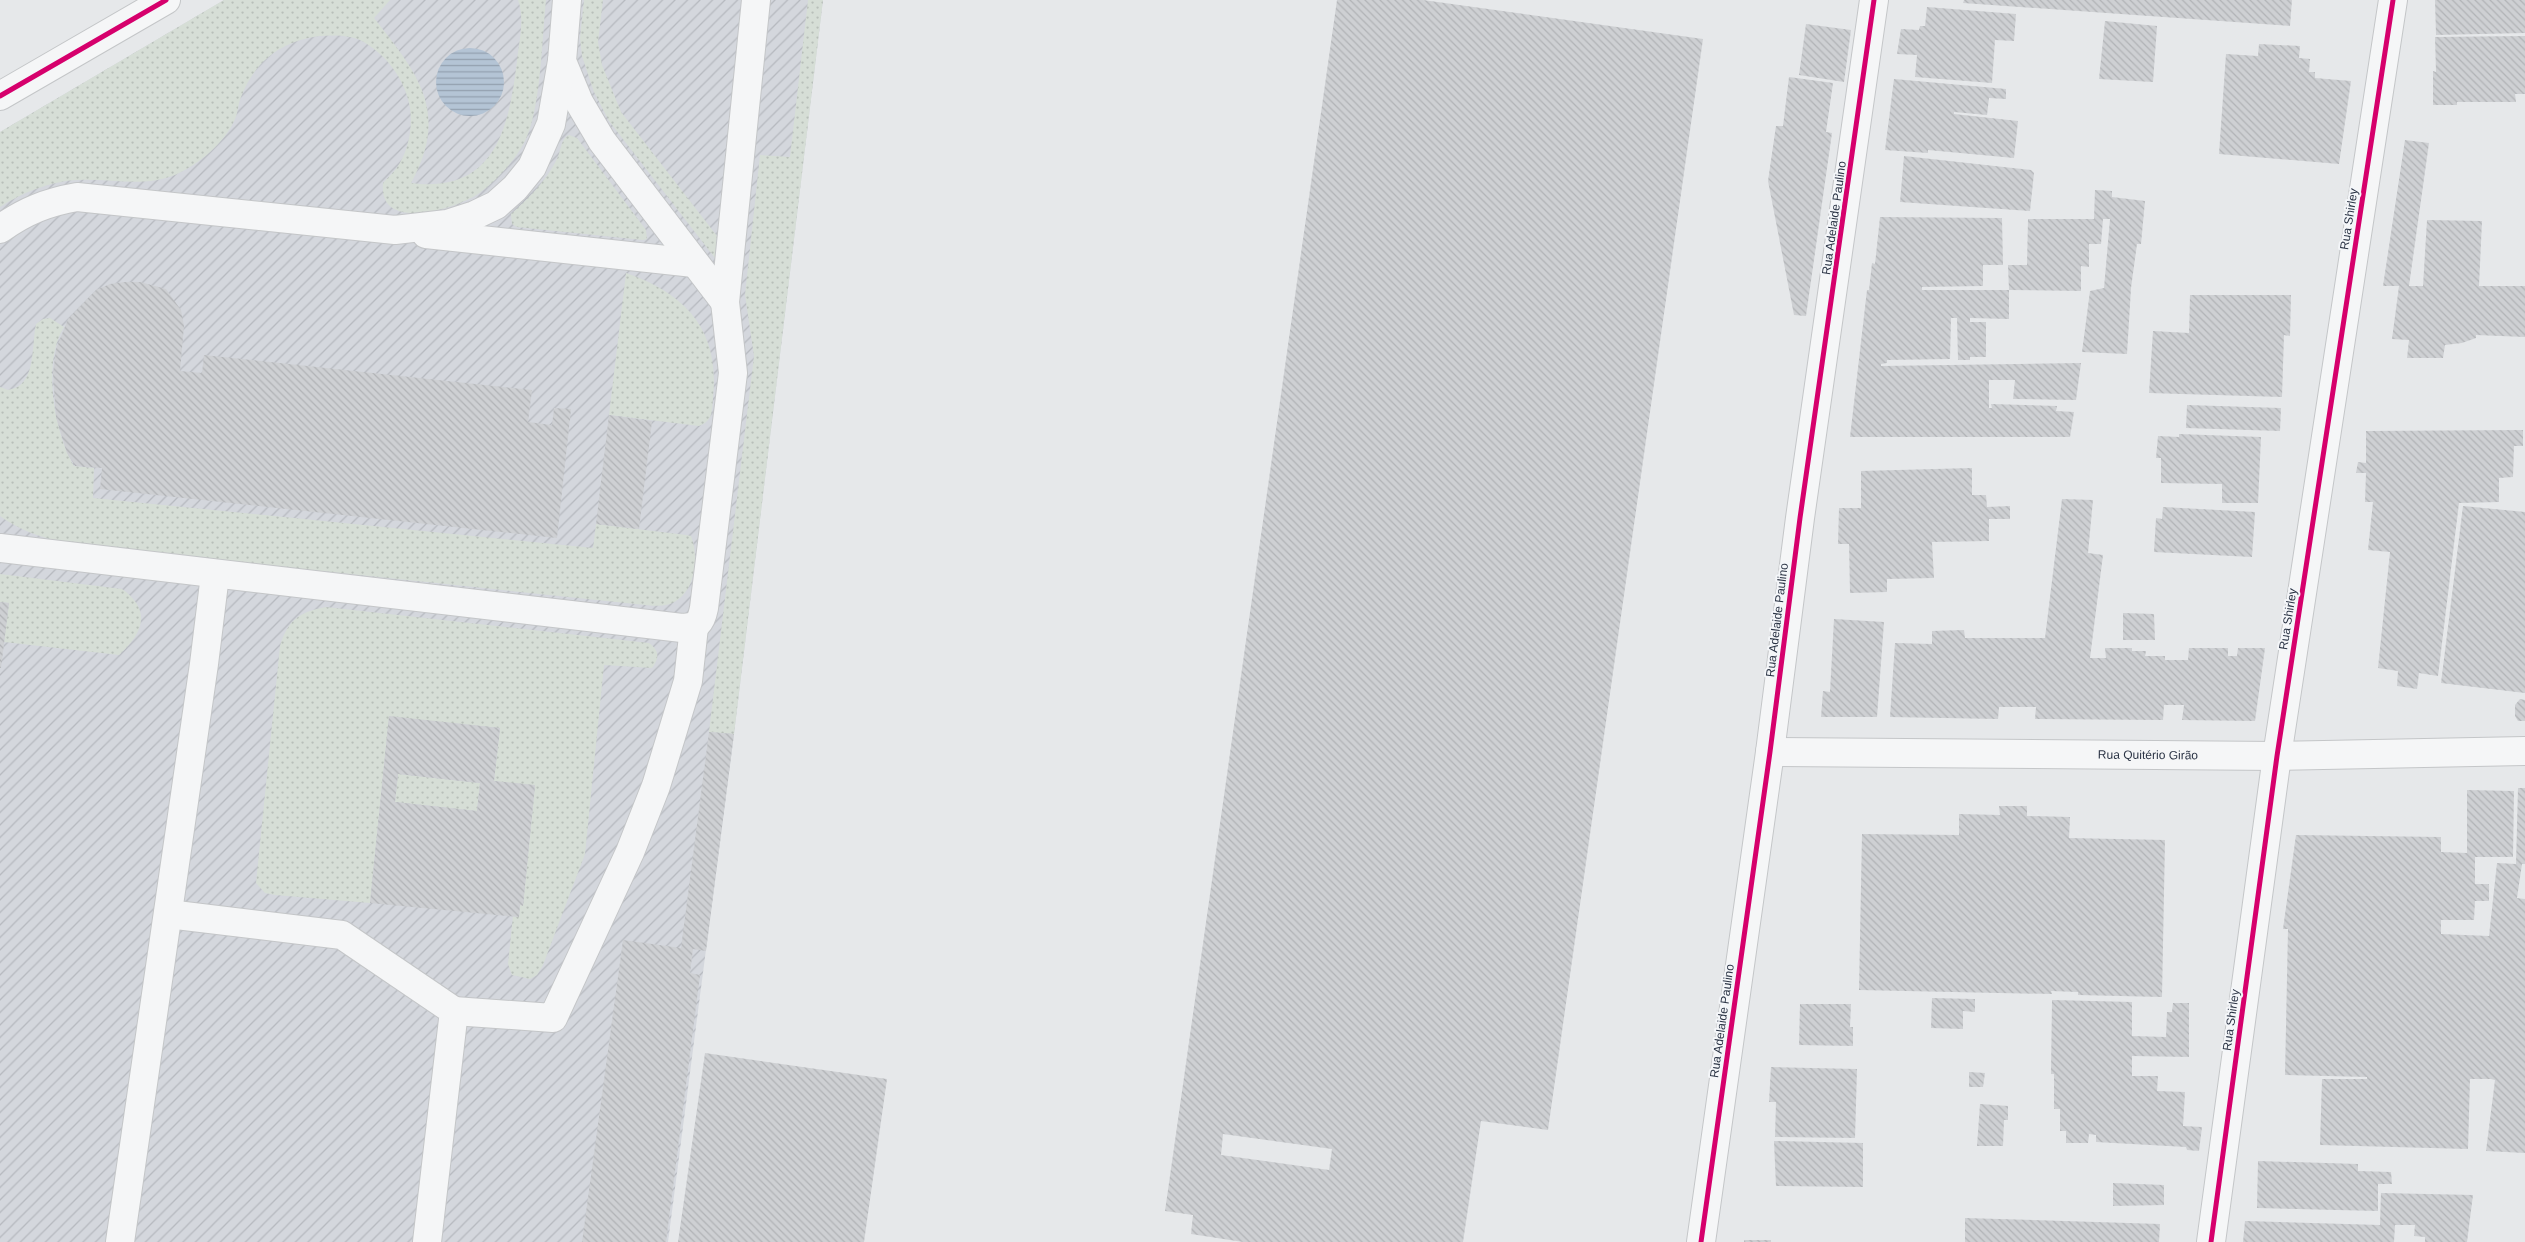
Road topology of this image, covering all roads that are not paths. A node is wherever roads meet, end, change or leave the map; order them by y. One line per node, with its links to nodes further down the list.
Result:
1 (166, 0): 7 (street)
2 (567, 0): 6 (street)
3 (756, 0): 11 (street)
4 (1874, 0): 16 (street, Rua Adelaide Paulino)
5 (2393, 0): 17 (street, Rua Shirley)
6 (562, 61): 9 (street); 10 (street)
7 (0, 96)
8 (0, 229): 9 (street)
9 (395, 230): 10 (street)
10 (694, 264): 11 (street)
11 (725, 302): 14 (street)
12 (0, 548): 13 (street)
13 (215, 575): 14 (street); 18 (street)
14 (694, 627): 19 (street)
15 (2525, 751): 17 (street, Rua Quitério Girão)
16 (1770, 752): 17 (street, Rua Quitério Girão); 22 (street, Rua Adelaide Paulino)
17 (2277, 756): 23 (street, Rua Shirley)
18 (168, 914): 19 (street); 20 (street)
19 (454, 1011): 21 (street)
20 (120, 1242)
21 (427, 1242)
22 (1701, 1242)
23 (2211, 1242)

